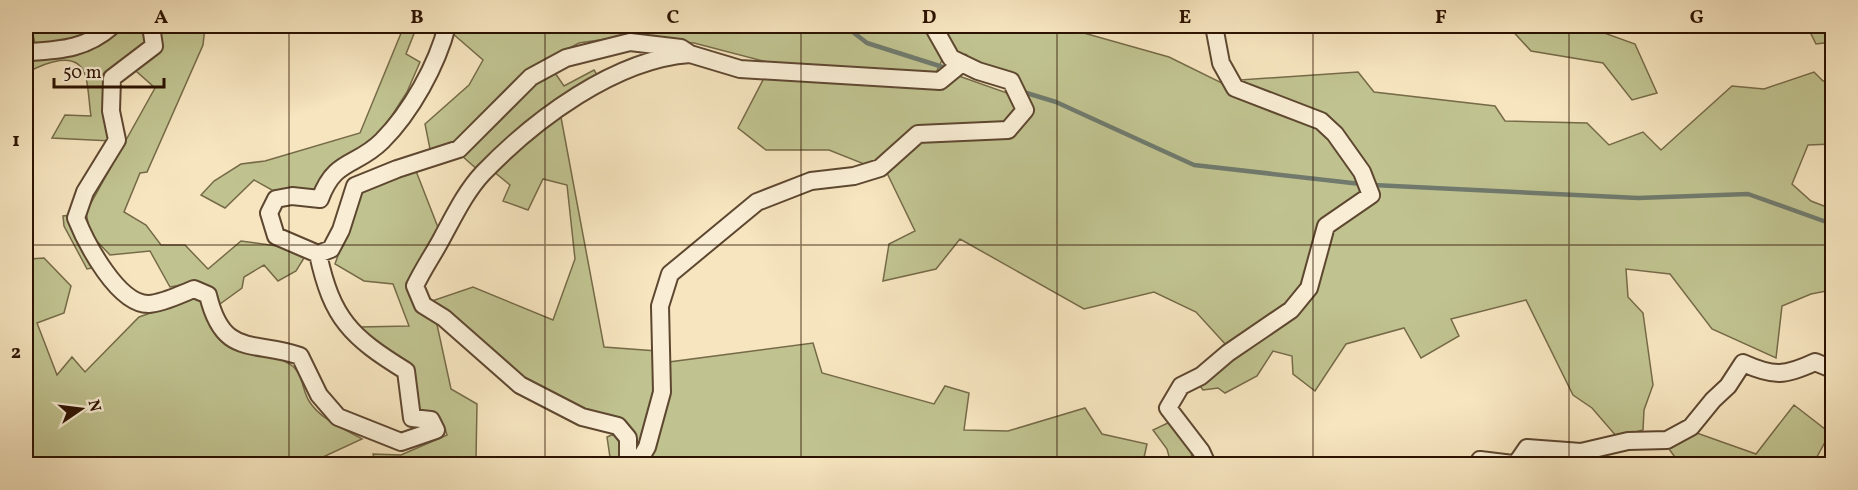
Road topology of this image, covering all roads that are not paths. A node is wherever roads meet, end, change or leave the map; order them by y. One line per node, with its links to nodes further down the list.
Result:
1 (112, 26): 7 (street)
2 (152, 26): 9 (street)
3 (447, 26): 9 (street)
4 (933, 26): 8 (street)
5 (1214, 26): 13 (street)
6 (690, 54): 8 (street); 9 (street); 11 (street)
7 (26, 55)
8 (962, 63): 12 (street)
9 (318, 254)
10 (1833, 369): 15 (street)
11 (628, 465)
12 (637, 465)
13 (1207, 465)
14 (1478, 465): 15 (street)
15 (1514, 465)

